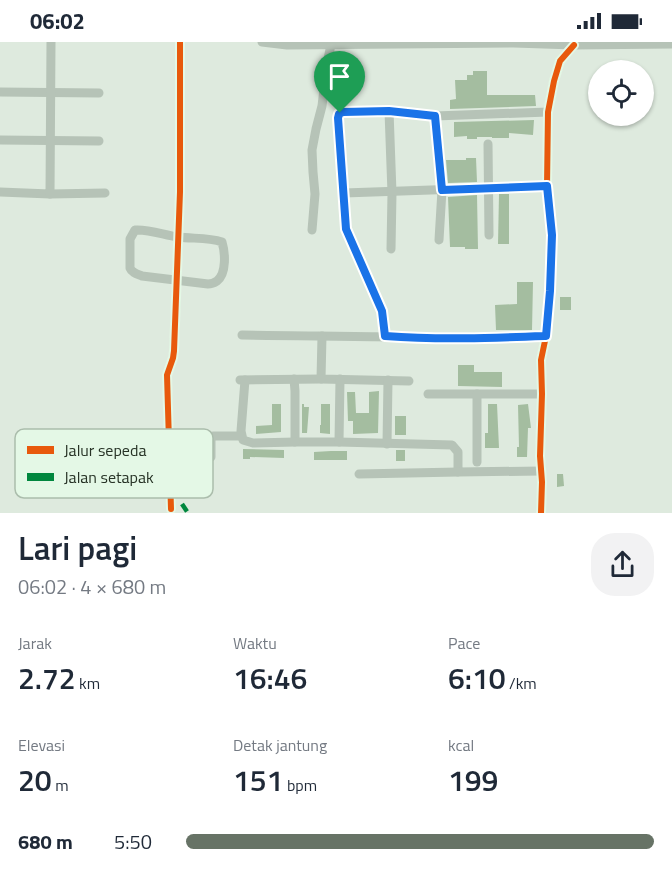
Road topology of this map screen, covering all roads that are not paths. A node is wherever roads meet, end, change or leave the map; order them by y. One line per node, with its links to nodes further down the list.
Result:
1 (51, 42): 9 (street)
2 (180, 42): 28 (street)
3 (262, 42): 4 (street)
4 (287, 43): 6 (street)
5 (672, 44): 7 (street)
6 (331, 45): 7 (street); 26 (street)
7 (574, 45): 12 (street)
8 (0, 92): 9 (street)
9 (51, 93): 10 (street); 15 (street)
10 (99, 93)
11 (389, 111): 13 (street); 23 (street); 25 (street)
12 (548, 112): 13 (street); 18 (street)
13 (435, 116): 20 (street)
14 (0, 140): 15 (street)
15 (51, 140): 16 (street); 24 (street)
16 (99, 141)
17 (488, 144): 19 (street)
18 (547, 186): 19 (street); 35 (street)
19 (488, 188): 20 (street); 27 (street)
20 (442, 190): 23 (street); 29 (street)
21 (0, 192): 24 (street)
22 (105, 193): 24 (street)
23 (392, 193): 25 (street); 30 (street)
24 (50, 194)
25 (344, 194): 34 (street)
26 (312, 230)
27 (489, 235)
28 (179, 237): 31 (street); 31 (street); 31 (street)
29 (439, 240)
30 (391, 249)
31 (177, 280): 44 (street)
32 (242, 335): 33 (street)
33 (322, 336): 34 (street); 37 (street)
34 (385, 336): 35 (street)
35 (546, 336): 43 (street)
36 (294, 379): 37 (street); 46 (street); 47 (street)
37 (321, 379): 38 (street)
38 (340, 379): 39 (street); 48 (street)
39 (388, 380): 40 (street); 49 (street)
40 (410, 381)
41 (428, 394): 42 (street)
42 (477, 394): 43 (street); 50 (street)
43 (542, 394): 51 (street)
44 (169, 429)
45 (213, 436): 46 (street)
46 (241, 436): 47 (street)
47 (295, 441): 48 (street)
48 (339, 442): 49 (street)
49 (387, 444): 52 (street)
50 (477, 462)
51 (541, 471): 52 (street); 56 (street)
52 (458, 472): 53 (street)
53 (359, 474)
54 (171, 498): 55 (street)
55 (171, 509)
56 (541, 513)

